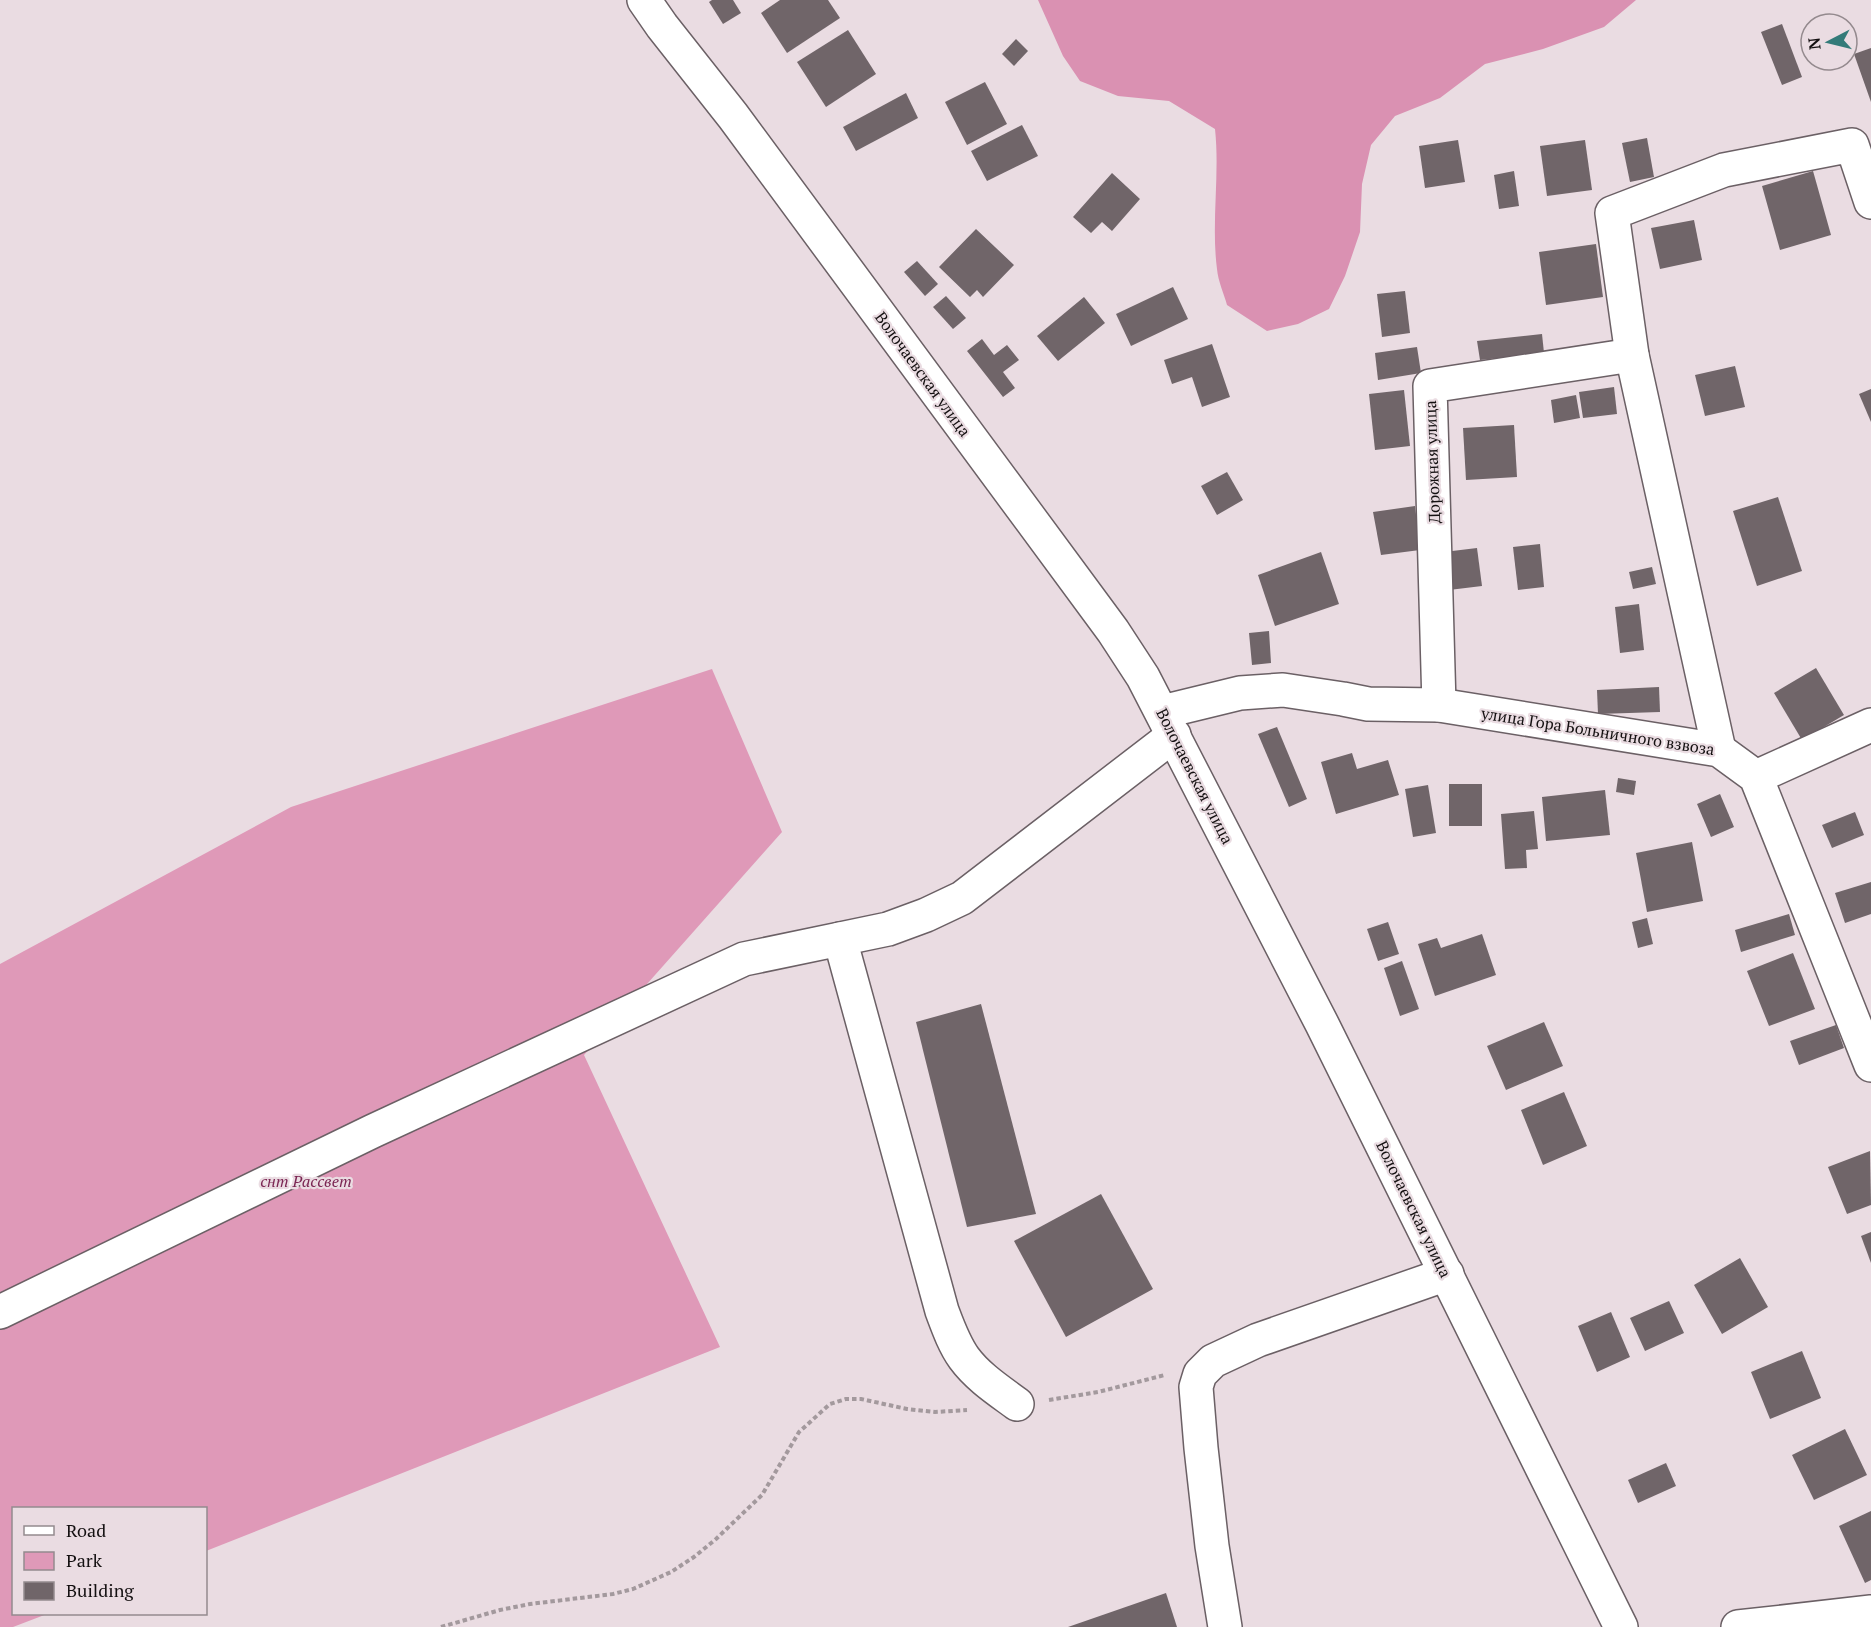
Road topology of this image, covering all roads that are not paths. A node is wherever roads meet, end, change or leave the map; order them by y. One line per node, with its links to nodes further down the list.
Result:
1 (644, 0): 5 (street, Волочаевская улица)
2 (1871, 202): 3 (street)
3 (1632, 356): 4 (street, Дорожная улица); 7 (street)
4 (1439, 705): 5 (street, улица Гора Больничного взвоза); 7 (street, улица Гора Больничного взвоза)
5 (1168, 723): 9 (street); 11 (street, Волочаевская улица)
6 (1871, 725): 8 (street)
7 (1719, 750): 8 (street, улица Гора Больничного взвоза)
8 (1756, 777): 10 (street)
9 (840, 939): 12 (street); 13 (street)
10 (1871, 1065)
11 (1446, 1274): 15 (street); 16 (street, Волочаевская улица)
12 (0, 1312)
13 (1017, 1404)
14 (1871, 1612): 17 (street)
15 (1225, 1627)
16 (1621, 1627)
17 (1738, 1627)

